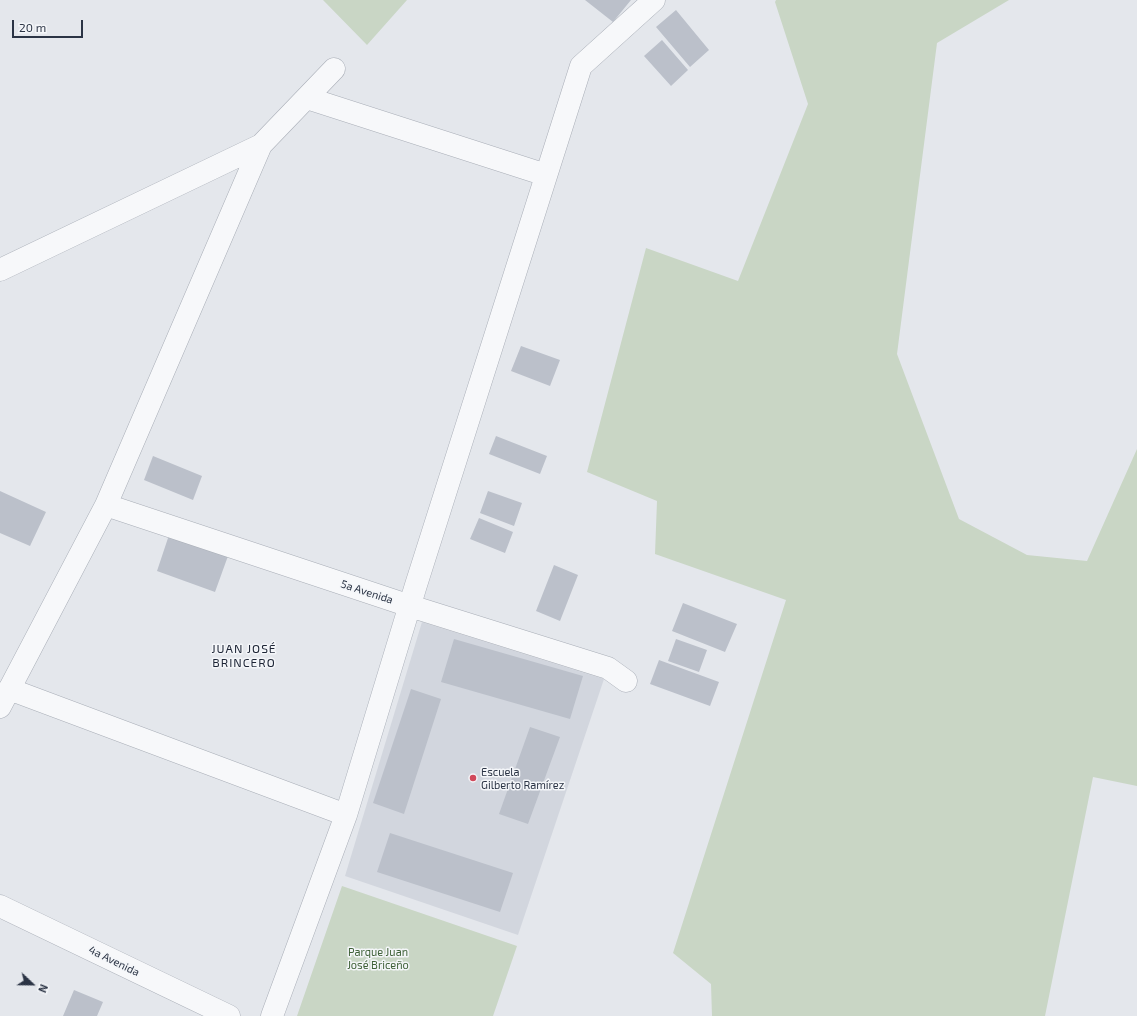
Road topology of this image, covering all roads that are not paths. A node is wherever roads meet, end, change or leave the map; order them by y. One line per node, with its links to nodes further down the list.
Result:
1 (654, 0): 5 (street)
2 (334, 69): 3 (street)
3 (307, 98): 4 (street); 5 (street)
4 (261, 145): 6 (street); 7 (street)
5 (546, 175): 8 (street)
6 (0, 270)
7 (106, 505): 8 (street, 5a Avenida); 10 (street)
8 (410, 606): 9 (street, 5a Avenida); 11 (street)
9 (626, 681)
10 (4, 698): 11 (street)
11 (346, 814): 14 (street)
12 (0, 906): 13 (street, 4a Avenida)
13 (229, 1016)
14 (272, 1016)

